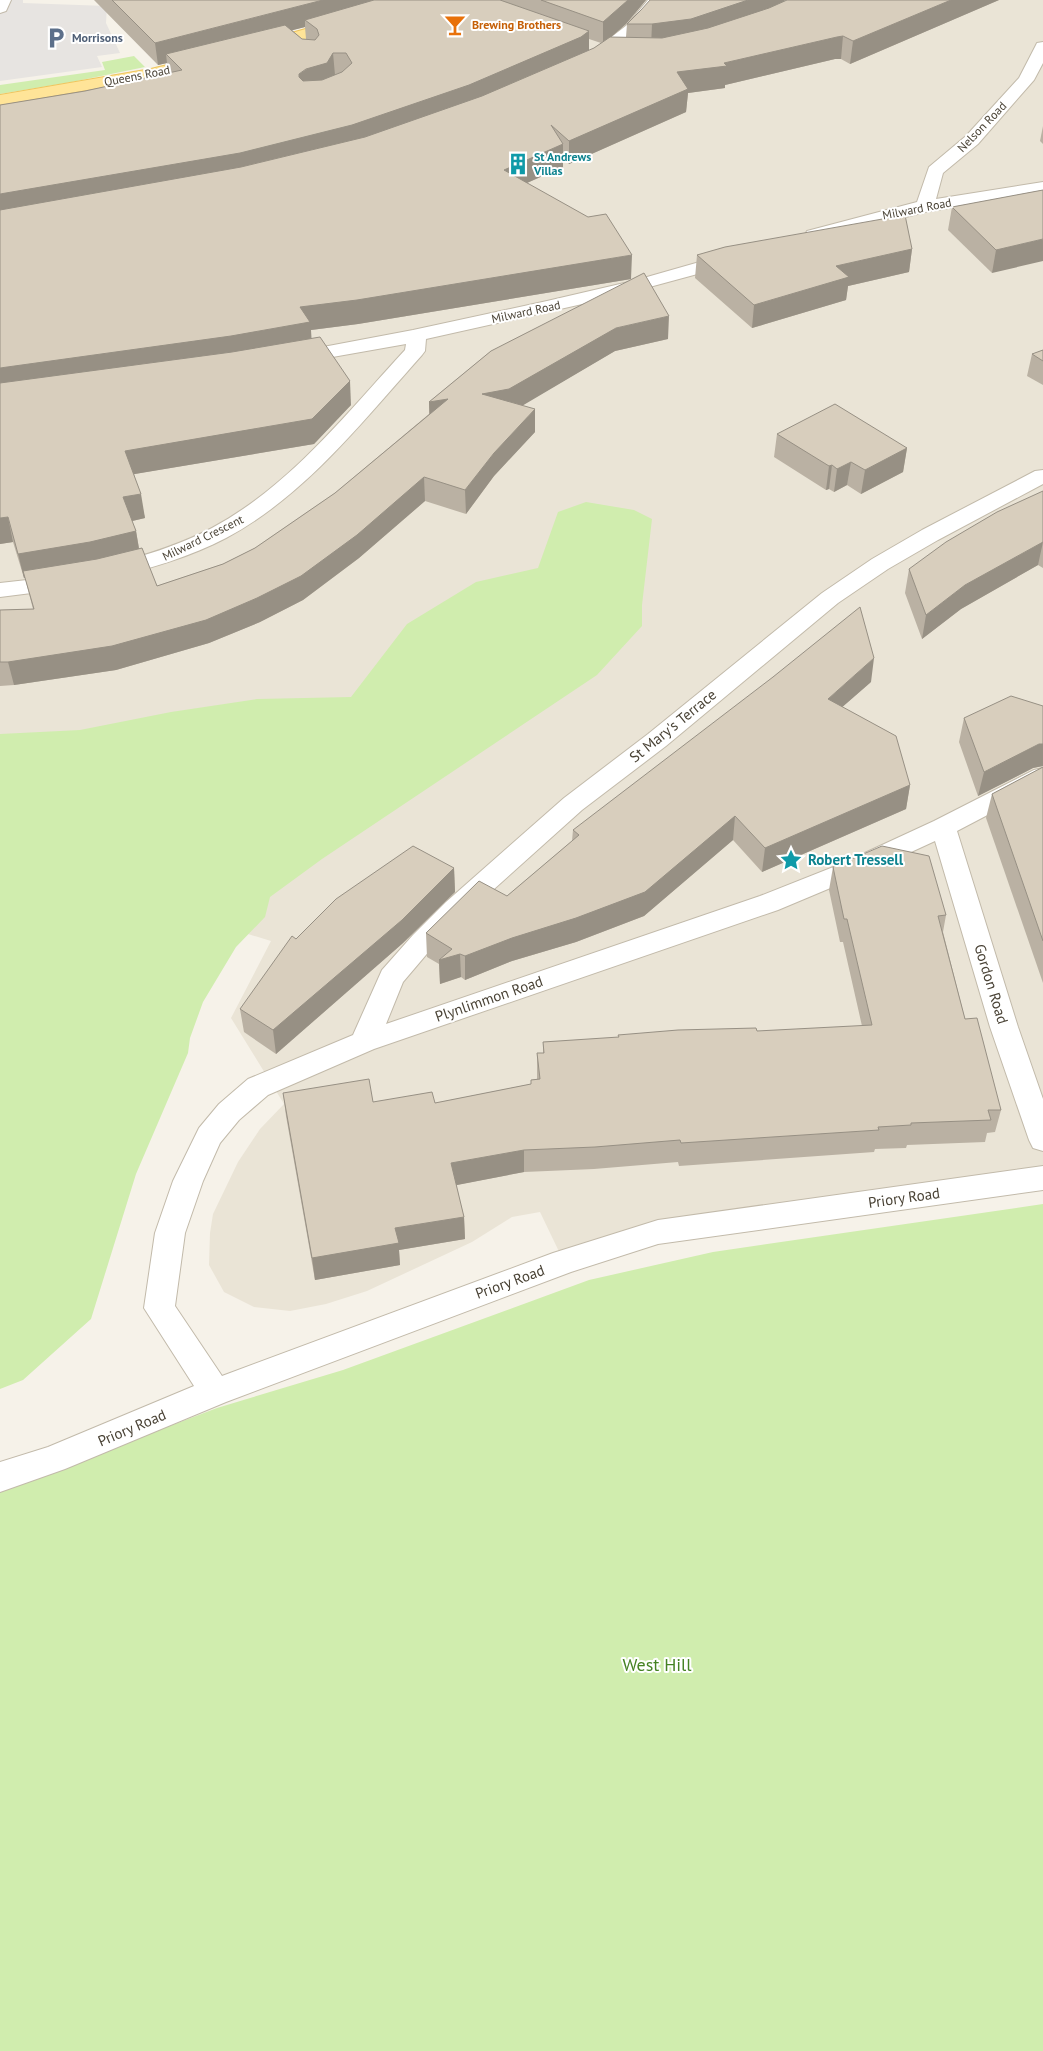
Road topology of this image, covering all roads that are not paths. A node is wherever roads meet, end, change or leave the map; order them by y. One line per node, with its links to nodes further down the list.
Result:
1 (3, 0): 3 (street)
2 (656, 0): 10 (street)
3 (0, 8)
4 (357, 20): 5 (main road)
5 (290, 39): 8 (street); 9 (main road)
6 (588, 46): 10 (street)
7 (1043, 47): 16 (street, Nelson Road)
8 (304, 50)
9 (244, 51)
10 (606, 52): 11 (street); 13 (street)
11 (625, 54)
12 (217, 58): 14 (main road, Queens Road)
13 (580, 68)
14 (0, 100)
15 (1043, 187): 16 (street, Milward Road)
16 (925, 206): 17 (street, Milward Road)
17 (796, 240)
18 (749, 254): 19 (street, Milward Road)
19 (416, 336): 20 (street, Milward Road); 22 (street, Milward Crescent)
20 (270, 362)
21 (1043, 476): 25 (street, St Mary's Terrace)
22 (0, 590)
23 (1043, 776): 24 (street, Plynlimmon Road)
24 (943, 827): 25 (street, Plynlimmon Road); 26 (street, Gordon Road)
25 (364, 1042): 28 (street, Plynlimmon Road)
26 (1043, 1140)
27 (1043, 1178): 28 (street, Priory Road)
28 (215, 1392): 29 (street, Priory Road)
29 (0, 1477)

